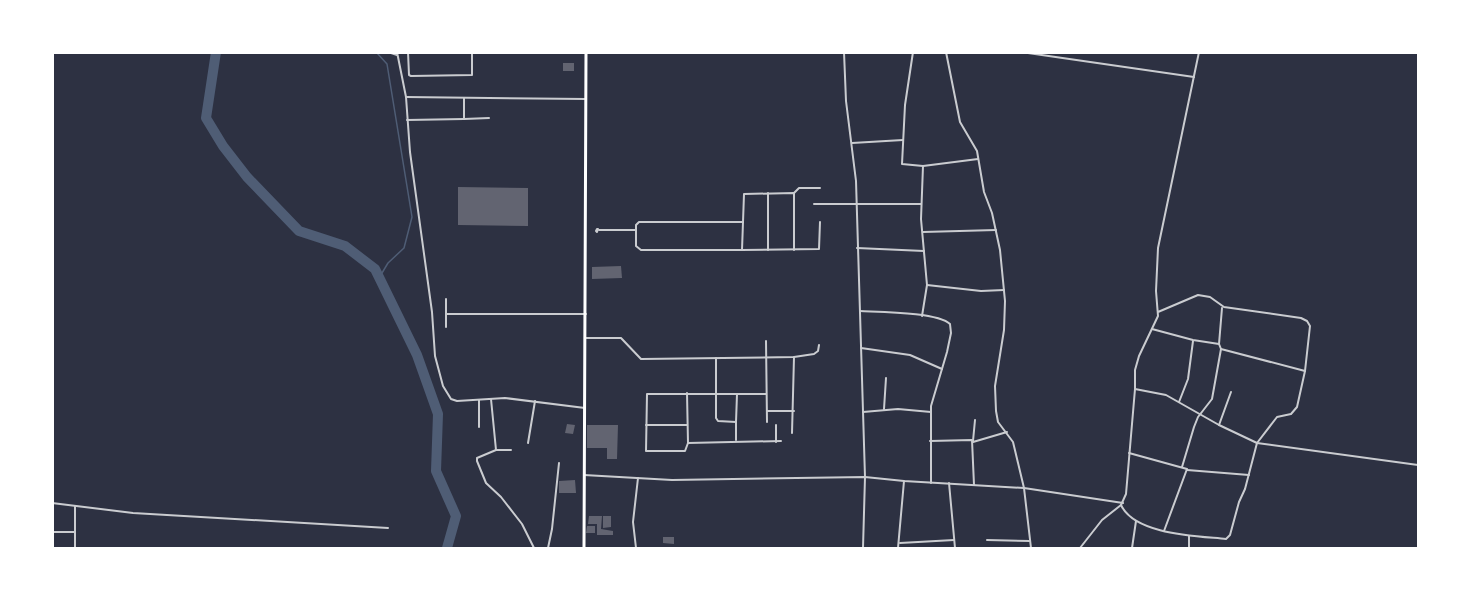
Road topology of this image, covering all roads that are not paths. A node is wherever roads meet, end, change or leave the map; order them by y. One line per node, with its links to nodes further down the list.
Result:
1 (388, 52): 10 (street)
2 (408, 52): 3 (street)
3 (472, 52)
4 (586, 52): 14 (main road)
5 (844, 52): 19 (street)
6 (913, 52): 18 (street)
7 (946, 52): 20 (street)
8 (1021, 52): 11 (street)
9 (1199, 52): 11 (street)
10 (397, 54): 12 (street)
11 (1194, 78): 44 (street)
12 (406, 97): 13 (street); 17 (street)
13 (464, 98): 14 (street); 15 (street)
14 (586, 99): 46 (main road)
15 (464, 118): 16 (street); 17 (street)
16 (489, 118)
17 (407, 120): 70 (street)
18 (903, 140): 19 (street); 21 (street)
19 (851, 143): 26 (street)
20 (978, 159): 21 (street); 32 (street)
21 (923, 166): 27 (street)
22 (820, 188): 24 (street)
23 (768, 193): 24 (street); 28 (street); 36 (street)
24 (794, 193): 37 (street)
25 (814, 204): 26 (street)
26 (856, 204): 27 (street); 34 (street)
27 (921, 204): 33 (street)
28 (742, 222): 31 (street); 35 (street)
29 (820, 222): 37 (street)
30 (596, 230): 31 (street)
31 (636, 230): 35 (street)
32 (996, 230): 33 (street); 40 (street)
33 (922, 232): 38 (street)
34 (857, 248): 38 (street); 43 (street)
35 (742, 250): 36 (street)
36 (768, 250): 37 (street)
37 (794, 250)
38 (924, 251): 39 (street)
39 (927, 285): 40 (street); 47 (street)
40 (1004, 290): 88 (street)
41 (446, 299): 45 (street)
42 (1222, 307): 44 (street); 53 (street); 61 (street)
43 (860, 311): 47 (street); 55 (street)
44 (1158, 312): 49 (street)
45 (447, 314): 46 (street); 48 (street)
46 (586, 314): 50 (main road)
47 (922, 315): 60 (street)
48 (446, 327)
49 (1152, 329): 51 (street); 63 (street)
50 (586, 338): 58 (street); 73 (main road)
51 (1193, 340): 53 (street); 72 (street)
52 (766, 341): 59 (street)
53 (1219, 344): 56 (street)
54 (819, 345): 57 (street)
55 (861, 348): 60 (street); 77 (street)
56 (1221, 349): 61 (street); 79 (street)
57 (794, 357): 59 (street); 76 (street)
58 (716, 358): 59 (street); 66 (street)
59 (766, 358): 68 (street)
60 (942, 369): 78 (street)
61 (1305, 372): 97 (street)
62 (886, 378): 74 (street)
63 (1136, 388): 72 (street); 100 (street)
64 (1231, 392): 85 (street)
65 (687, 393): 66 (street); 83 (street); 86 (street)
66 (716, 393): 67 (street); 81 (street)
67 (736, 394): 68 (street); 81 (street)
68 (766, 394): 75 (street)
69 (491, 399): 70 (street); 71 (street); 98 (street)
70 (479, 400): 87 (street)
71 (536, 401): 73 (street); 95 (street)
72 (1179, 402): 79 (street)
73 (585, 408): 105 (main road)
74 (884, 409): 77 (street); 78 (street)
75 (767, 411): 76 (street); 82 (street)
76 (794, 411): 89 (street)
77 (863, 412): 107 (street)
78 (930, 412): 92 (street)
79 (1201, 415): 85 (street); 103 (street)
80 (975, 420): 94 (street)
81 (736, 422): 90 (street)
82 (767, 422)
83 (687, 425): 86 (street); 96 (street)
84 (776, 425): 93 (street)
85 (1219, 425): 97 (street)
86 (646, 426): 96 (street)
87 (479, 427)
88 (1007, 432): 94 (street); 113 (street)
89 (792, 433)
90 (736, 441): 93 (street); 96 (street)
91 (781, 441): 93 (street)
92 (930, 441): 94 (street); 110 (street)
93 (776, 442)
94 (973, 442): 112 (street)
95 (528, 443)
96 (688, 443)
97 (1257, 443): 102 (street); 106 (street)
98 (496, 450): 99 (street); 128 (street)
99 (511, 450)
100 (1129, 453): 103 (street); 115 (street)
101 (559, 463): 129 (street)
102 (1419, 465)
103 (1182, 467): 104 (street)
104 (1187, 470): 106 (street); 119 (street)
105 (584, 475): 108 (street); 130 (main road)
106 (1249, 475): 122 (street)
107 (865, 477): 108 (street); 109 (street); 132 (street)
108 (638, 478): 131 (street)
109 (904, 481): 110 (street); 126 (street)
110 (931, 483): 111 (street)
111 (949, 483): 112 (street); 123 (street)
112 (974, 485): 113 (street)
113 (1024, 488): 115 (street); 125 (street)
114 (52, 503): 116 (street)
115 (1122, 504): 117 (street); 136 (street)
116 (75, 506): 118 (street); 121 (street)
117 (1136, 521): 119 (street); 137 (street)
118 (388, 528)
119 (1164, 531): 122 (street)
120 (52, 532): 121 (street)
121 (75, 532): 127 (street)
122 (1189, 536): 138 (street)
123 (954, 540): 126 (street); 134 (street)
124 (987, 540): 125 (street)
125 (1030, 541): 135 (street)
126 (899, 543): 133 (street)
127 (75, 549)
128 (534, 549)
129 (548, 549)
130 (584, 549)
131 (636, 549)
132 (863, 549)
133 (898, 549)
134 (955, 549)
135 (1031, 549)
136 (1080, 549)
137 (1132, 549)
138 (1189, 549)

